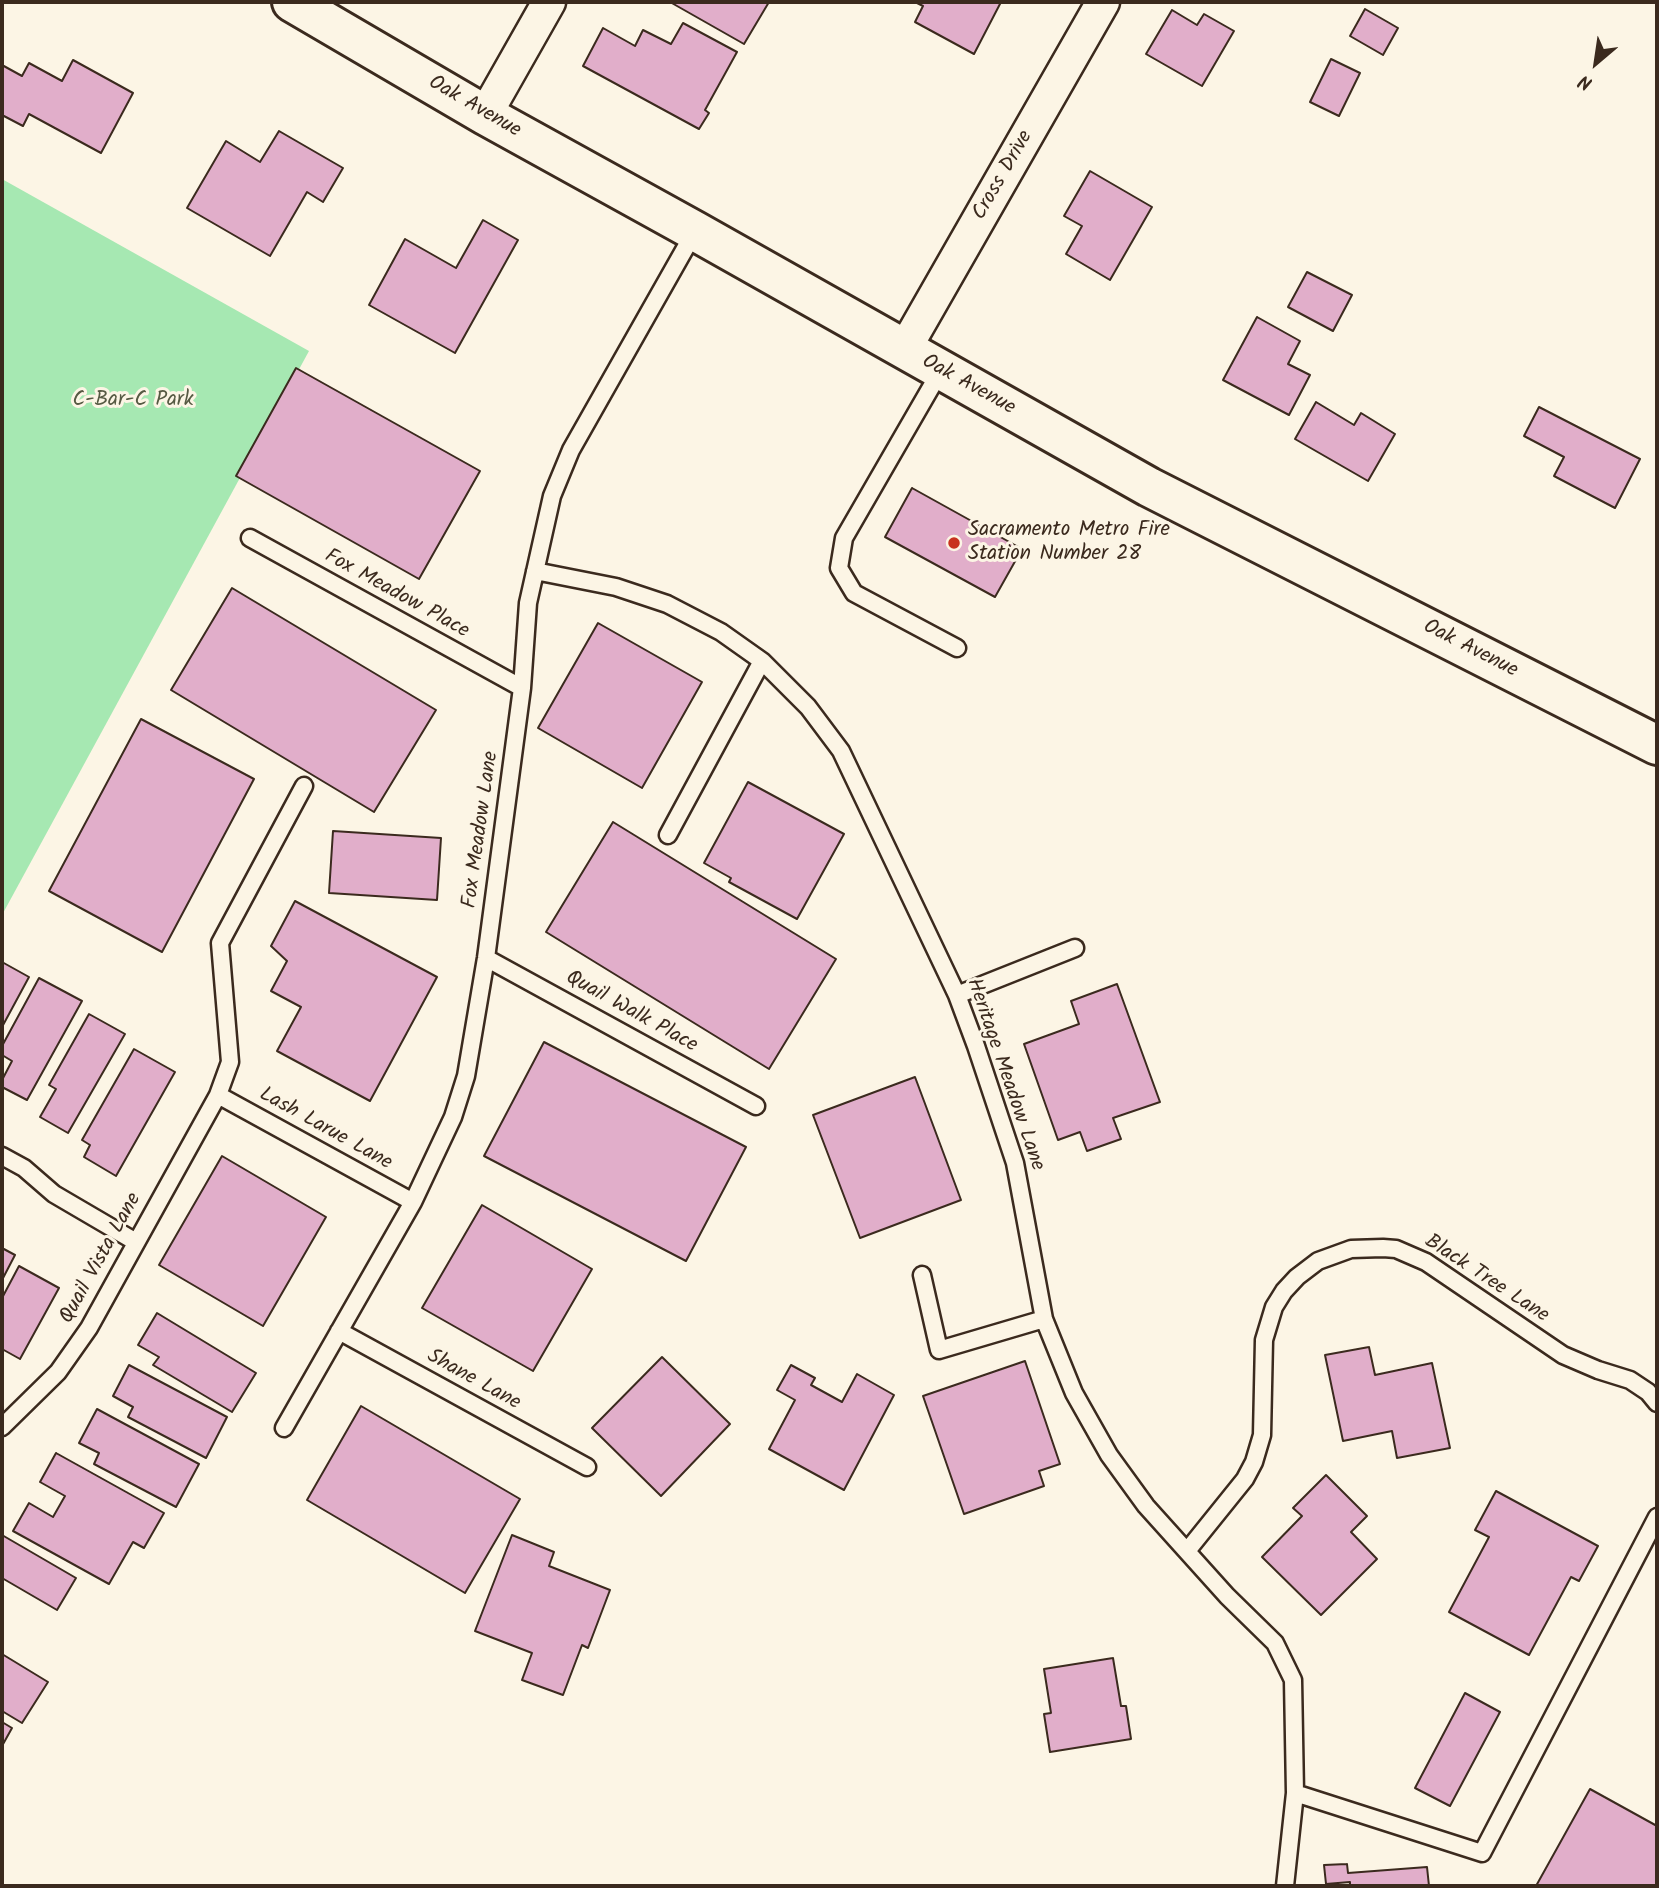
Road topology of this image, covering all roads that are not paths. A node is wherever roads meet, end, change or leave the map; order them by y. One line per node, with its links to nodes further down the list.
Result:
1 (292, 2): 4 (main road, Oak Avenue)
2 (549, 2): 4 (street)
3 (1103, 2): 6 (street, Cross Drive)
4 (485, 115): 5 (main road, Oak Avenue)
5 (695, 231): 6 (main road, Oak Avenue); 9 (lane, Fox Meadow Lane)
6 (904, 350): 7 (main road, Oak Avenue)
7 (941, 370): 10 (lane); 13 (main road, Oak Avenue)
8 (250, 538): 12 (lane, Fox Meadow Place)
9 (535, 570): 11 (lane, Heritage Meadow Lane); 12 (lane, Fox Meadow Lane)
10 (957, 648)
11 (762, 661): 15 (lane); 18 (lane, Heritage Meadow Lane)
12 (522, 688): 17 (lane, Fox Meadow Lane)
13 (1657, 745)
14 (304, 786): 19 (lane, Quail Vista Lane)
15 (668, 835)
16 (1076, 948): 18 (lane)
17 (486, 958): 20 (lane, Quail Walk Place); 22 (lane, Fox Meadow Lane)
18 (957, 995): 25 (lane, Heritage Meadow Lane)
19 (218, 1095): 22 (lane, Lash Larue Lane); 23 (lane, Quail Vista Lane)
20 (756, 1106)
21 (2, 1156): 23 (lane)
22 (412, 1202): 26 (lane, Fox Meadow Lane)
23 (136, 1242): 28 (lane, Quail Vista Lane)
24 (922, 1275): 25 (lane)
25 (1044, 1319): 32 (lane, Heritage Meadow Lane)
26 (339, 1331): 29 (lane, Fox Meadow Lane); 30 (lane, Shane Lane)
27 (1657, 1403): 32 (lane, Black Tree Lane)
28 (2, 1427)
29 (284, 1429)
30 (587, 1467)
31 (1657, 1517): 33 (lane)
32 (1187, 1551): 33 (lane, Heritage Meadow Lane)
33 (1295, 1793): 34 (lane, Heritage Meadow Lane)
34 (1285, 1886)

